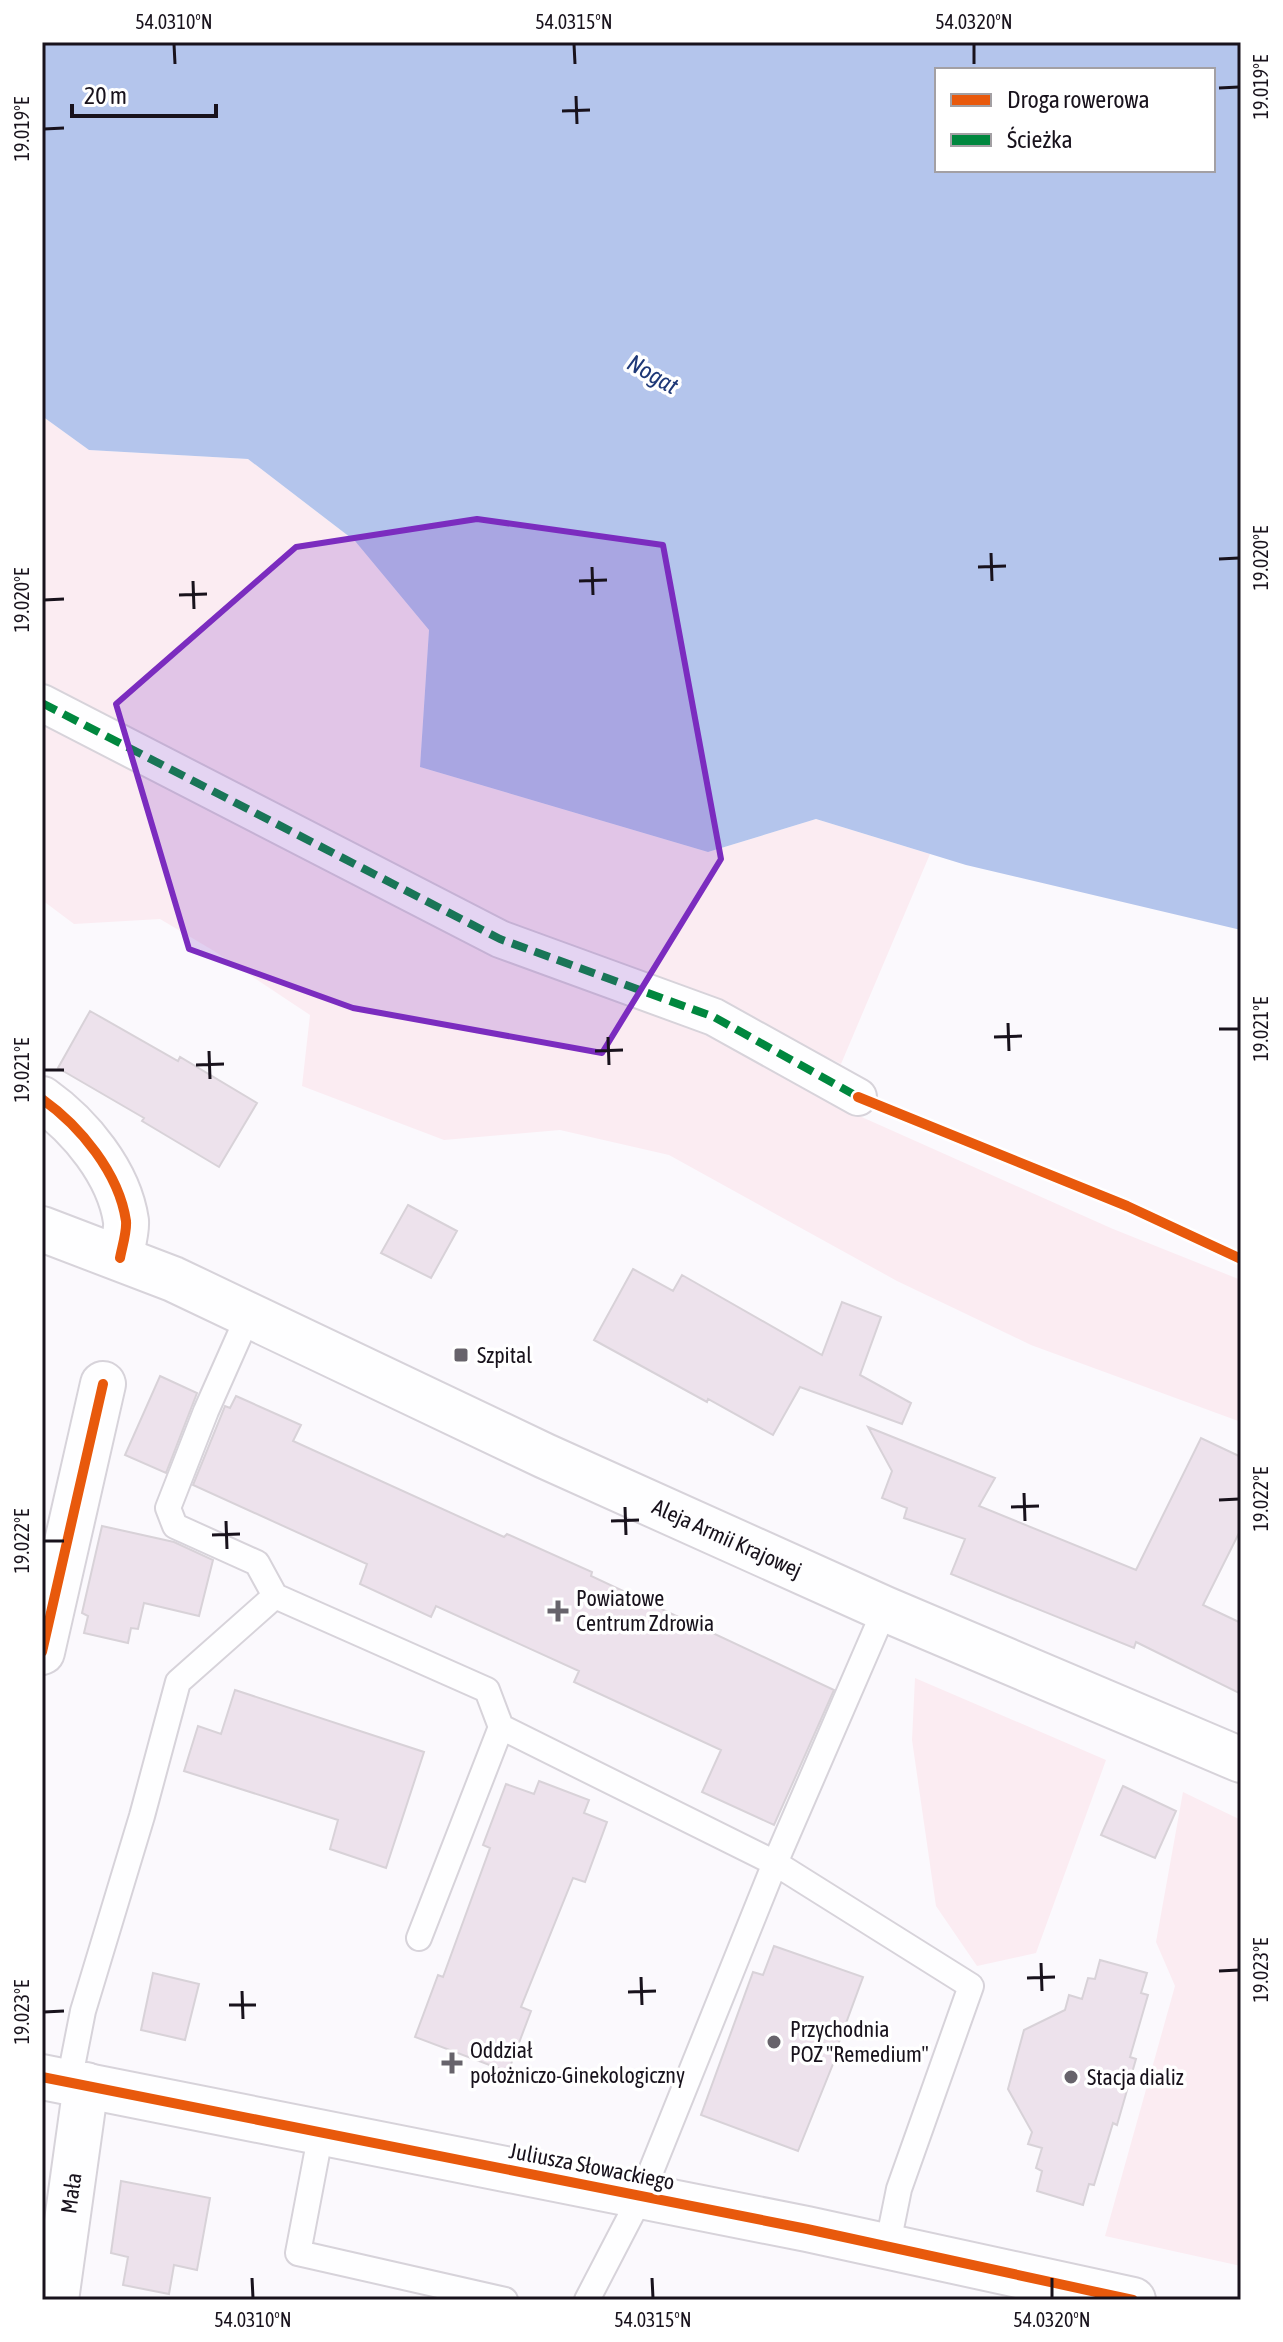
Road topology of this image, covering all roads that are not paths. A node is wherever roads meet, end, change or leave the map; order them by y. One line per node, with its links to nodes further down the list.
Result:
1 (42, 703): 2 (street)
2 (858, 1097)
3 (42, 1099): 5 (street)
4 (42, 1229): 5 (street, Aleja Armii Krajowej)
5 (120, 1258): 6 (street, Aleja Armii Krajowej)
6 (249, 1314): 8 (lane); 9 (street, Aleja Armii Krajowej)
7 (103, 1384): 10 (street)
8 (275, 1596): 11 (lane); 15 (lane)
9 (885, 1609): 12 (street, Aleja Armii Krajowej); 13 (lane)
10 (42, 1652)
11 (501, 1727): 13 (lane); 14 (lane)
12 (1241, 1760)
13 (775, 1863): 17 (lane); 18 (lane)
14 (419, 1938)
15 (66, 2081): 16 (street, Juliusza Słowackiego); 19 (street, Mała)
16 (321, 2132): 17 (street, Juliusza Słowackiego); 20 (lane)
17 (641, 2196): 18 (street, Juliusza Słowackiego); 21 (lane)
18 (887, 2248): 22 (street, Juliusza Słowackiego)
19 (56, 2300)
20 (505, 2300)
21 (587, 2300)
22 (1133, 2300)

